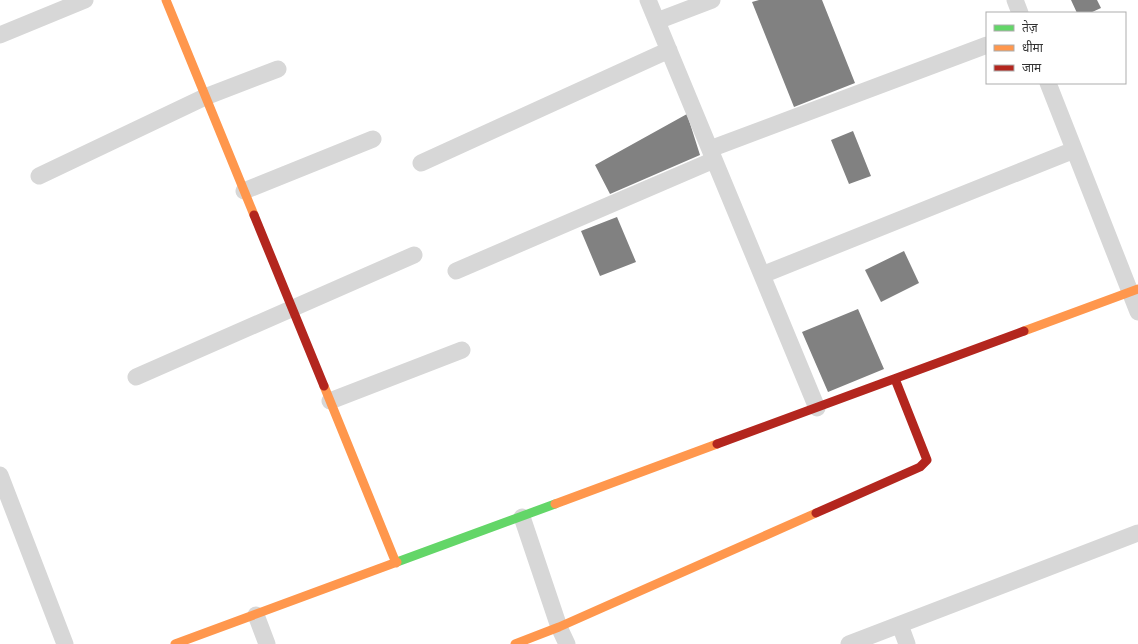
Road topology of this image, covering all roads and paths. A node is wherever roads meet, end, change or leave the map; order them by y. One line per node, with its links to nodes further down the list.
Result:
1 (85, 0): 8 (street)
2 (166, 0): 13 (street)
3 (648, 0): 7 (street)
4 (712, 0): 7 (street)
5 (1015, 0): 6 (street)
6 (1020, 12)
7 (656, 21): 10 (street)
8 (0, 35)
9 (986, 45): 16 (street)
10 (668, 50): 16 (street); 17 (street)
11 (278, 69): 13 (street)
12 (1048, 84): 15 (street)
13 (206, 97): 18 (street); 19 (street)
14 (373, 139): 19 (street)
15 (1074, 150): 22 (street); 23 (street)
16 (712, 155): 21 (street); 22 (street)
17 (421, 163)
18 (39, 176)
19 (244, 191): 24 (street)
20 (414, 255): 24 (street)
21 (456, 271)
22 (762, 275): 30 (street)
23 (1134, 290): 25 (street); 28 (street)
24 (292, 308): 27 (street); 29 (street)
25 (1138, 312)
26 (462, 350): 29 (street)
27 (136, 376)
28 (895, 378): 30 (street); 37 (street)
29 (330, 401): 34 (street)
30 (817, 408): 32 (street)
31 (0, 475): 38 (street)
32 (522, 517): 34 (street); 37 (street)
33 (1138, 533): 36 (street)
34 (396, 563): 35 (street)
35 (256, 615): 39 (street); 40 (street)
36 (900, 625): 43 (street); 44 (street)
37 (559, 627): 41 (street); 42 (street)
38 (65, 644)
39 (175, 644)
40 (267, 644)
41 (515, 644)
42 (567, 644)
43 (848, 644)
44 (907, 644)

